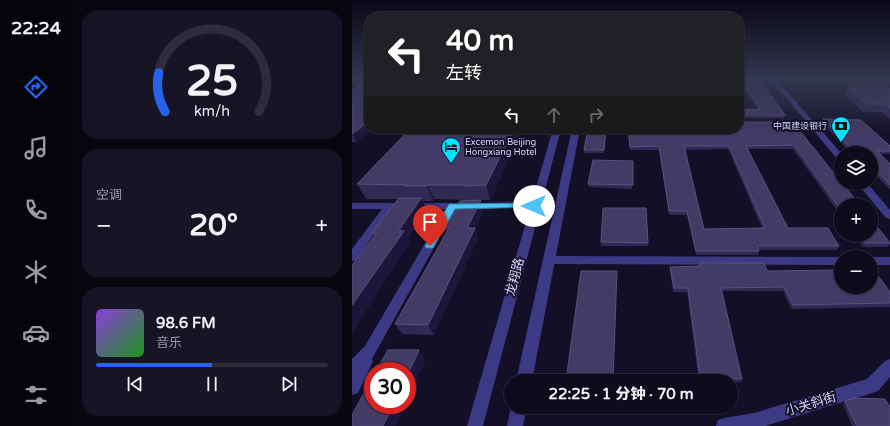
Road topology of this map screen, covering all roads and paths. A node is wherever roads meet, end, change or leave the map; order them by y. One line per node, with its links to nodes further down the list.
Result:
1 (790, 99): 2 (street)
2 (810, 122): 3 (street); 6 (street)
3 (765, 124)
4 (555, 134): 11 (street, 龙翔路)
5 (575, 134): 14 (street)
6 (834, 150)
7 (868, 190): 12 (street)
8 (352, 206): 9 (street)
9 (389, 206): 10 (street); 13 (street)
10 (452, 206): 11 (street); 18 (street)
11 (534, 206): 24 (street, 龙翔路)
12 (890, 216)
13 (352, 257)
14 (549, 260): 15 (street); 21 (street)
15 (834, 261)
16 (878, 261): 17 (street)
17 (890, 261)
18 (370, 351): 20 (street); 22 (street)
19 (890, 366): 26 (street, 小关斜街)
20 (352, 370)
21 (525, 374)
22 (352, 387)
23 (518, 414): 25 (street)
24 (475, 426)
25 (515, 426)
26 (724, 426)

